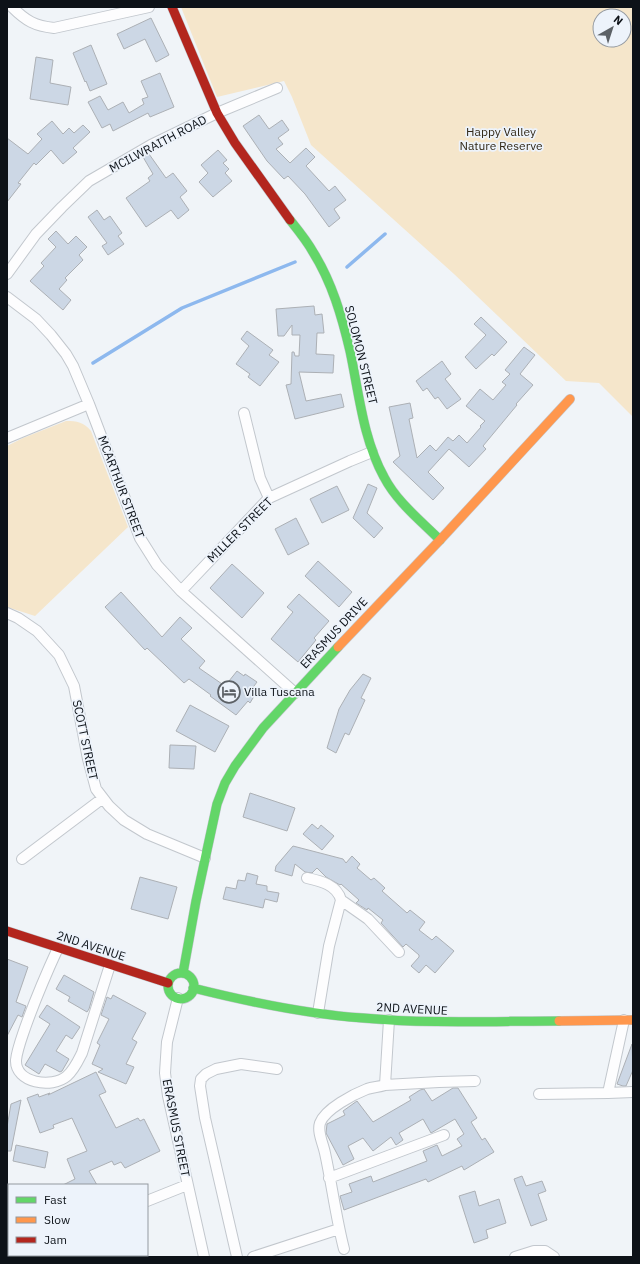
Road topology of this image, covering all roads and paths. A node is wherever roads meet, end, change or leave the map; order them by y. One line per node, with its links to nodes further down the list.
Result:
1 (12, 7): 2 (street)
2 (149, 7)
3 (172, 7): 5 (street, SOLOMON STREET)
4 (276, 88): 5 (street, MCILWRAITH ROAD)
5 (217, 113): 6 (street, MCILWRAITH ROAD); 12 (street, SOLOMON STREET)
6 (7, 274)
7 (7, 297): 9 (street, MCARTHUR STREET)
8 (570, 400): 14 (street, ERASMUS DRIVE)
9 (89, 404): 11 (street); 15 (street, MCARTHUR STREET)
10 (244, 412): 13 (street)
11 (7, 438)
12 (372, 452): 13 (street, MILLER STREET); 14 (street, SOLOMON STREET)
13 (269, 498): 15 (street, MILLER STREET)
14 (440, 540): 17 (street, ERASMUS DRIVE)
15 (181, 591): 17 (street, MCARTHUR STREET)
16 (7, 613): 18 (street, SCOTT STREET)
17 (294, 693): 19 (street, ERASMUS DRIVE)
18 (103, 798): 19 (street, SCOTT STREET); 20 (street)
19 (205, 858): 27 (street, ERASMUS DRIVE)
20 (22, 859)
21 (307, 878): 22 (street)
22 (341, 900): 25 (street); 31 (street)
23 (7, 931): 24 (street, 2ND AVENUE)
24 (58, 948): 26 (street, 2ND AVENUE); 26 (street)
25 (399, 952)
26 (110, 965): 28 (street, 2ND AVENUE)
27 (183, 973): 28 (street); 29 (street)
28 (168, 983): 30 (street)
29 (193, 988): 30 (street); 31 (street, 2ND AVENUE)
30 (178, 998): 42 (street, ERASMUS STREET)
31 (318, 1013): 32 (street, 2ND AVENUE)
32 (389, 1020): 33 (street, 2ND AVENUE); 36 (street)
33 (629, 1020): 38 (street)
34 (277, 1069): 47 (street)
35 (475, 1081): 36 (street)
36 (385, 1085): 41 (street)
37 (633, 1092): 38 (street)
38 (608, 1093): 39 (street)
39 (539, 1094)
40 (444, 1135): 41 (street)
41 (329, 1178): 44 (street)
42 (187, 1186): 43 (street); 46 (street, ERASMUS STREET)
43 (148, 1201)
44 (339, 1228): 45 (street); 48 (street)
45 (344, 1249)
46 (204, 1257)
47 (237, 1257)
48 (253, 1257)
49 (515, 1257): 50 (street)
50 (554, 1257)

